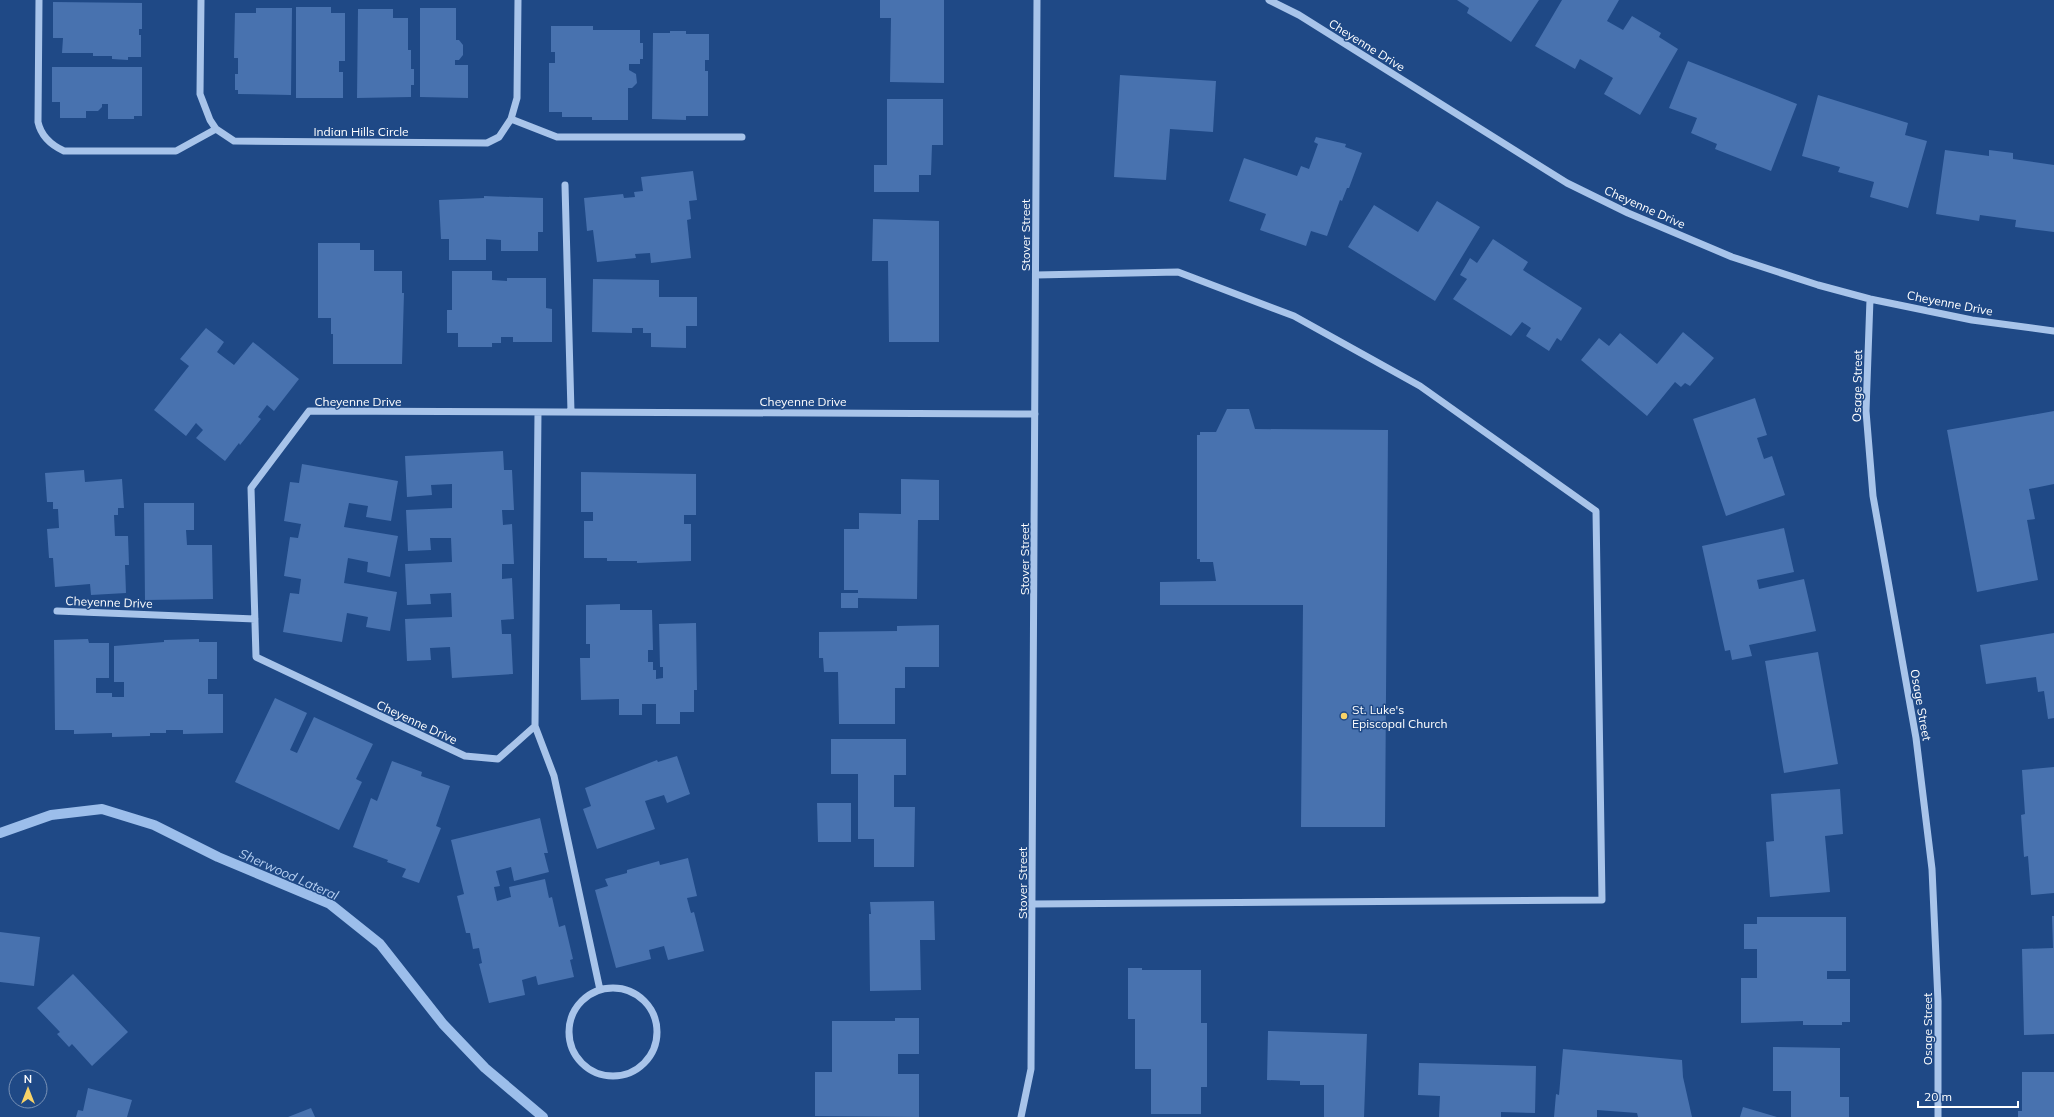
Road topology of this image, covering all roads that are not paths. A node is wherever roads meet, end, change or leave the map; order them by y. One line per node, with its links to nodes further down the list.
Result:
1 (39, 0): 7 (street)
2 (201, 0): 7 (street, Indian Hills Circle)
3 (518, 0): 6 (street, Indian Hills Circle)
4 (1037, 0): 10 (street, Stover Street)
5 (1268, 0): 11 (street, Cheyenne Drive)
6 (511, 119): 7 (street, Indian Hills Circle); 8 (street)
7 (216, 129)
8 (742, 137)
9 (565, 185): 14 (street)
10 (1036, 275): 15 (street, Stover Street); 19 (street)
11 (1870, 299): 12 (street, Cheyenne Drive); 22 (street, Osage Street)
12 (2054, 331)
13 (538, 412): 14 (street, Cheyenne Drive); 17 (street, Cheyenne Drive); 18 (street)
14 (571, 412): 15 (street, Cheyenne Drive)
15 (1035, 414): 19 (street, Stover Street)
16 (57, 611): 17 (street, Cheyenne Drive)
17 (255, 619): 18 (street, Cheyenne Drive)
18 (535, 726): 20 (street)
19 (1033, 904): 21 (street, Stover Street)
20 (600, 990): 20 (street)
21 (1021, 1117)
22 (1938, 1117)

